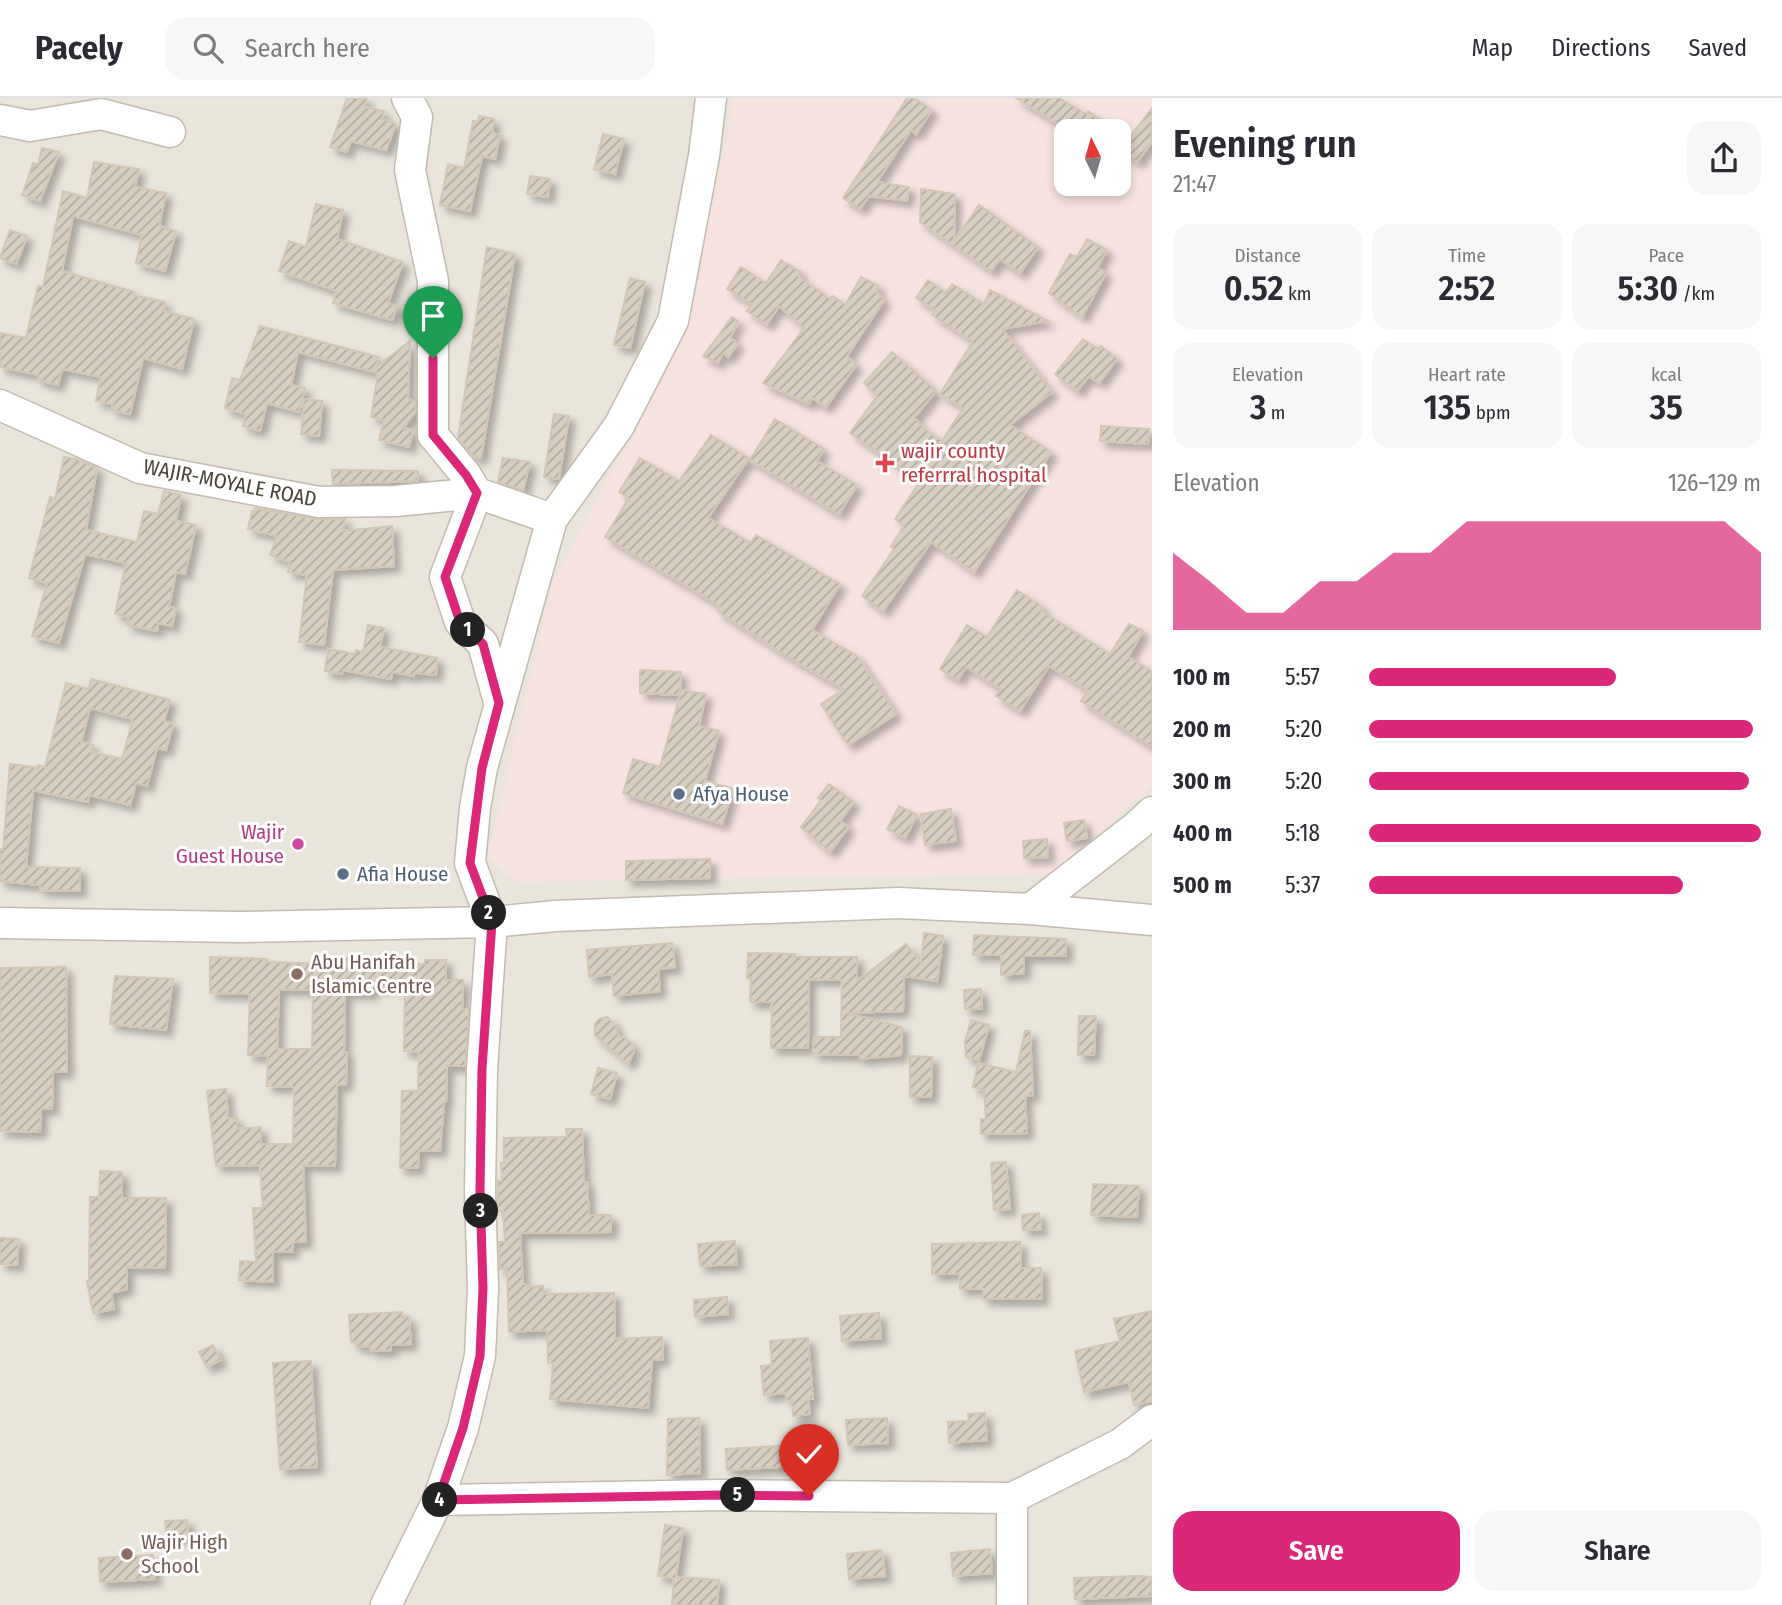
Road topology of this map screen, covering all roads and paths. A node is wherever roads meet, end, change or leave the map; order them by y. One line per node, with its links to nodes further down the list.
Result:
1 (407, 98): 6 (street)
2 (711, 98): 7 (street)
3 (0, 120): 4 (street)
4 (170, 132)
5 (0, 405): 6 (street, WAJIR-MOYALE ROAD)
6 (477, 493): 7 (street, WAJIR-MOYALE ROAD); 8 (street)
7 (552, 519): 8 (street)
8 (499, 703): 12 (street)
9 (1152, 812): 10 (street)
10 (1030, 909): 11 (street); 12 (street)
11 (1152, 920)
12 (492, 922): 13 (street); 16 (street)
13 (0, 923)
14 (1152, 1420): 15 (street)
15 (1012, 1498): 16 (street); 18 (street)
16 (438, 1500): 17 (street)
17 (386, 1605)
18 (1012, 1605)

